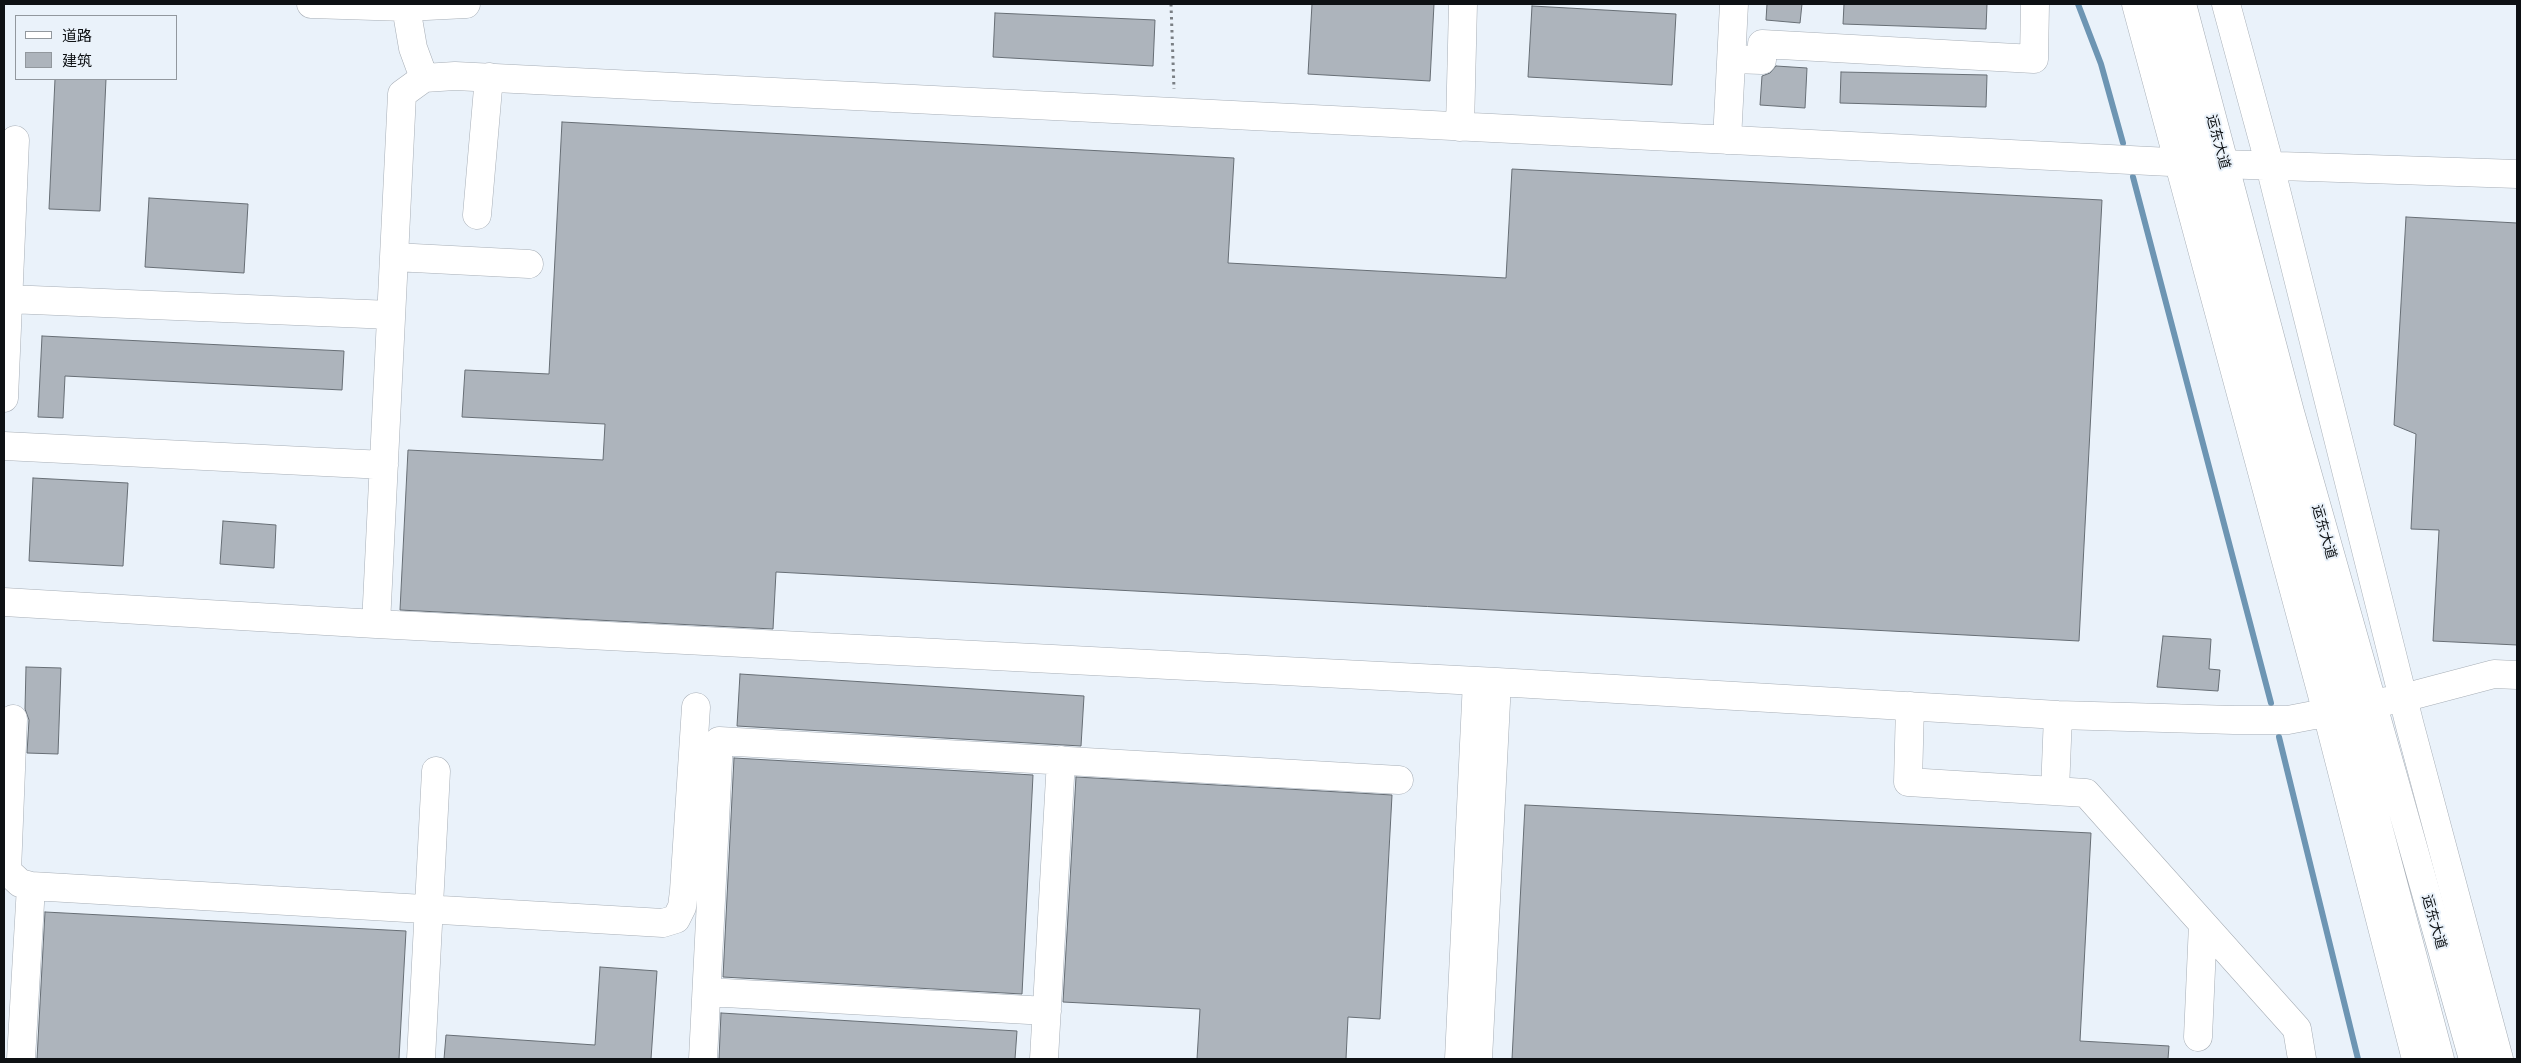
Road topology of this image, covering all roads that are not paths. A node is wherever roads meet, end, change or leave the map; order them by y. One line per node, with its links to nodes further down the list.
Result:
1 (310, 4): 10 (main road)
2 (466, 4): 10 (main road)
3 (1463, 4): 14 (main road)
4 (1734, 4): 11 (main road)
5 (2035, 4): 11 (main road)
6 (2136, 4): 17 (main road)
7 (2159, 4): 17 (main road, 运东大道)
8 (2182, 4): 17 (main road, 运东大道)
9 (2226, 4): 18 (main road)
10 (406, 7): 13 (main road)
11 (1732, 58): 16 (main road)
12 (489, 77): 13 (main road); 14 (main road); 20 (main road)
13 (424, 78): 21 (main road)
14 (1460, 126): 16 (main road)
15 (15, 140): 23 (main road)
16 (1727, 140): 17 (main road)
17 (2201, 164): 18 (main road); 35 (main road, 运东大道); 35 (main road)
18 (2270, 166): 19 (main road); 32 (main road)
19 (2517, 174)
20 (477, 215)
21 (394, 256): 22 (main road); 24 (main road)
22 (529, 264)
23 (8, 298): 24 (main road); 25 (main road)
24 (391, 316): 27 (main road)
25 (4, 398)
26 (4, 446): 27 (main road)
27 (384, 466): 29 (main road)
28 (4, 602): 29 (main road)
29 (376, 624): 31 (main road)
30 (2517, 675): 32 (main road)
31 (1487, 681): 33 (main road); 52 (main road); 53 (main road)
32 (2403, 698): 35 (main road); 58 (main road)
33 (1910, 706): 36 (main road); 41 (main road)
34 (696, 707): 43 (main road)
35 (2348, 709): 36 (main road); 55 (main road); 56 (main road, 运东大道); 57 (main road, 运东大道)
36 (2058, 715): 41 (main road)
37 (13, 719): 42 (main road)
38 (1061, 760): 40 (main road); 45 (main road); 46 (main road)
39 (436, 771): 43 (main road)
40 (1399, 780)
41 (2055, 791): 44 (main road)
42 (31, 886): 43 (main road); 48 (main road)
43 (429, 909): 49 (main road)
44 (2203, 924): 47 (main road); 54 (main road)
45 (707, 992): 46 (main road); 50 (main road)
46 (1047, 1011): 51 (main road)
47 (2198, 1037)
48 (21, 1059)
49 (421, 1059)
50 (703, 1059)
51 (1044, 1059)
52 (1459, 1059)
53 (1478, 1059)
54 (2302, 1059)
55 (2416, 1059)
56 (2440, 1059)
57 (2473, 1059)
58 (2499, 1059)

